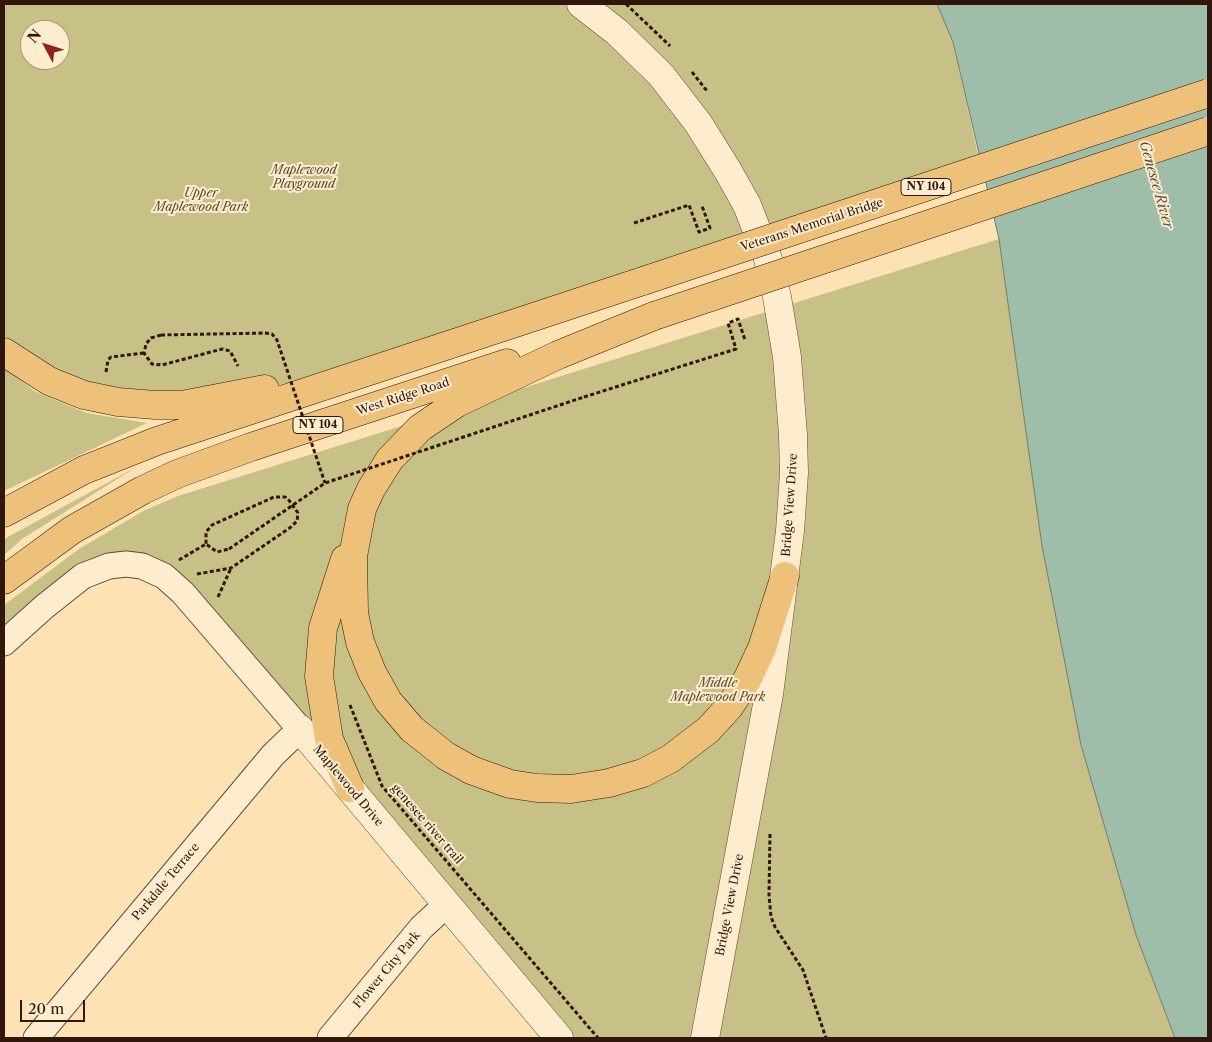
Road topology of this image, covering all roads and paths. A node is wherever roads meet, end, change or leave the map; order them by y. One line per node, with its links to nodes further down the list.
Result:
1 (581, 4): 20 (street, Bridge View Drive)
2 (1208, 93): 8 (highway, Veterans Memorial Bridge / NY 104, bridge)
3 (1208, 131): 6 (highway, NY 104, bridge)
4 (702, 206): 5 (path)
5 (634, 223)
6 (654, 316): 14 (highway); 21 (highway, West Ridge Road / NY 104)
7 (745, 340): 13 (path, bridge)
8 (461, 341): 9 (highway); 15 (highway, NY 104)
9 (4, 352)
10 (144, 353): 11 (path); 12 (path); 13 (path, bridge)
11 (238, 366)
12 (106, 372)
13 (325, 483): 16 (path, bridge)
14 (362, 510): 20 (highway); 26 (highway)
15 (4, 513)
16 (206, 544): 17 (path); 18 (path)
17 (183, 557)
18 (231, 568): 19 (path); 22 (path)
19 (194, 575)
20 (785, 576): 32 (street, Bridge View Drive)
21 (4, 580)
22 (216, 601)
23 (4, 643): 25 (street, Maplewood Drive)
24 (350, 704): 31 (path, genesee river trail)
25 (300, 729): 26 (street, Maplewood Drive); 28 (street, Parkdale Terrace)
26 (350, 788): 27 (street, Maplewood Drive)
27 (447, 904): 29 (street, Flower City Park); 30 (street, Maplewood Drive)
28 (36, 1038)
29 (330, 1038)
30 (559, 1038)
31 (598, 1038)
32 (705, 1038)

